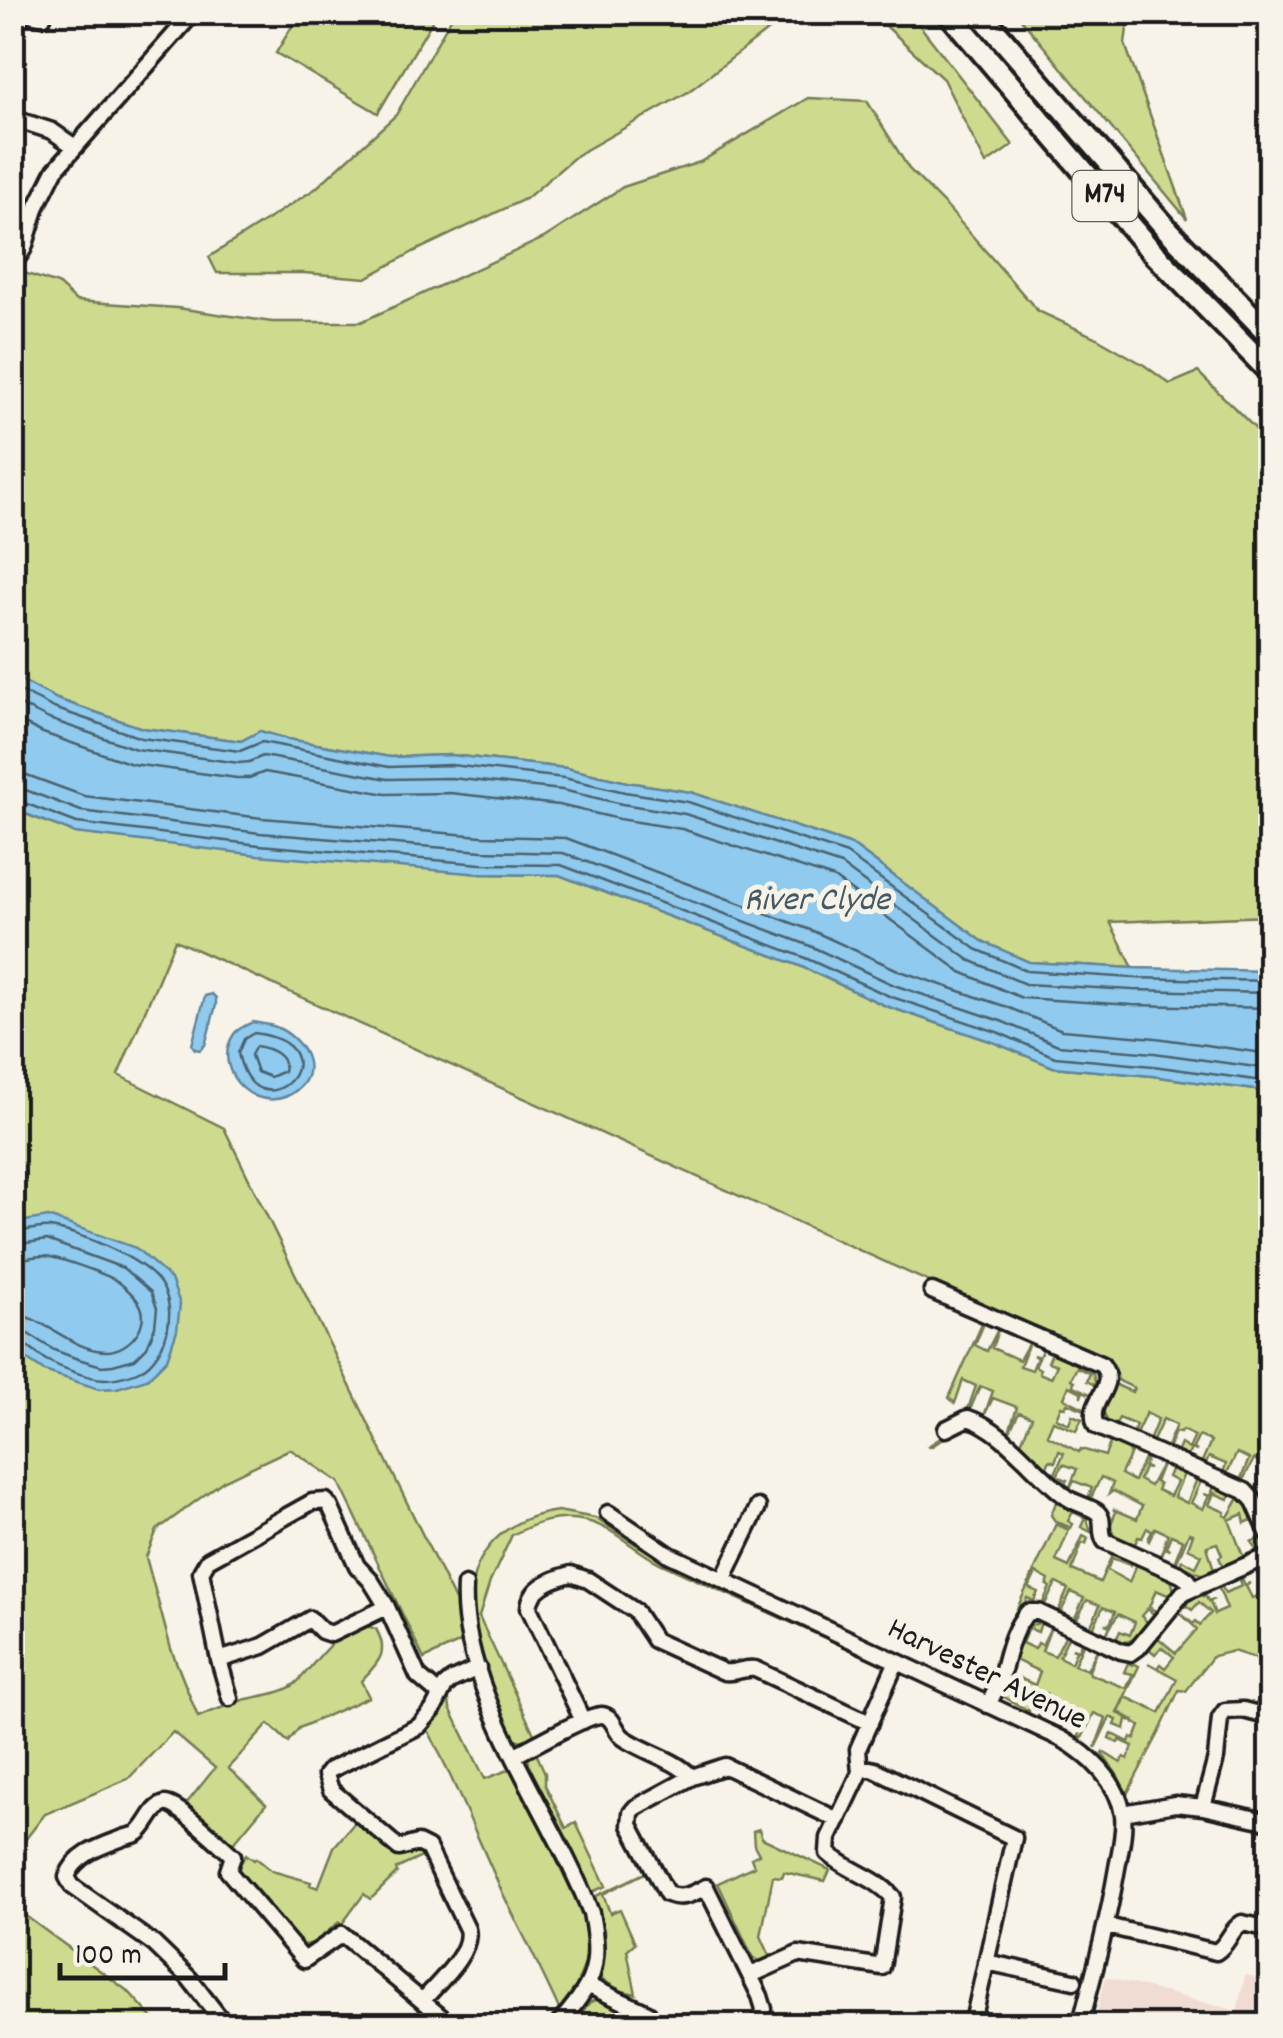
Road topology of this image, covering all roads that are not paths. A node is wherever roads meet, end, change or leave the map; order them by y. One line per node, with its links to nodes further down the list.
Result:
1 (22, 12): 5 (street)
2 (948, 12): 10 (highway, M74)
3 (980, 12): 9 (highway, M74)
4 (194, 13): 7 (street)
5 (43, 18)
6 (12, 118): 7 (street)
7 (75, 147): 8 (street)
8 (16, 257)
9 (1270, 335)
10 (1270, 372)
11 (932, 1291): 15 (street)
12 (946, 1429): 19 (street)
13 (758, 1507): 17 (street)
14 (608, 1513): 17 (street, Harvester Avenue)
15 (1270, 1537)
16 (1270, 1557): 19 (street)
17 (724, 1580): 22 (street, Harvester Avenue)
18 (465, 1584): 23 (street)
19 (1193, 1588): 26 (street)
20 (387, 1607): 21 (street); 21 (street); 24 (street)
21 (219, 1660): 25 (street)
22 (896, 1662): 26 (street, Harvester Avenue); 29 (street)
23 (478, 1668): 24 (street); 30 (street)
24 (439, 1694): 43 (street)
25 (230, 1698)
26 (988, 1706): 34 (street, Harvester Avenue)
27 (1270, 1717): 33 (street)
28 (583, 1721): 29 (street); 30 (street); 32 (street)
29 (870, 1723): 31 (street)
30 (515, 1755): 42 (street)
31 (861, 1768): 35 (street); 39 (street)
32 (692, 1778): 35 (street); 40 (street)
33 (1204, 1806): 34 (street); 36 (street)
34 (1123, 1813): 37 (street)
35 (838, 1820): 40 (street)
36 (1270, 1822)
37 (1106, 1926): 38 (street); 50 (street)
38 (1270, 1929)
39 (986, 1962): 41 (street); 49 (street)
40 (751, 1975): 48 (street)
41 (1074, 1981)
42 (589, 1986): 46 (street); 47 (street)
43 (424, 2000): 44 (street); 45 (street)
44 (226, 2026)
45 (452, 2026)
46 (557, 2026)
47 (654, 2026)
48 (760, 2026)
49 (972, 2026)
50 (1080, 2026)

